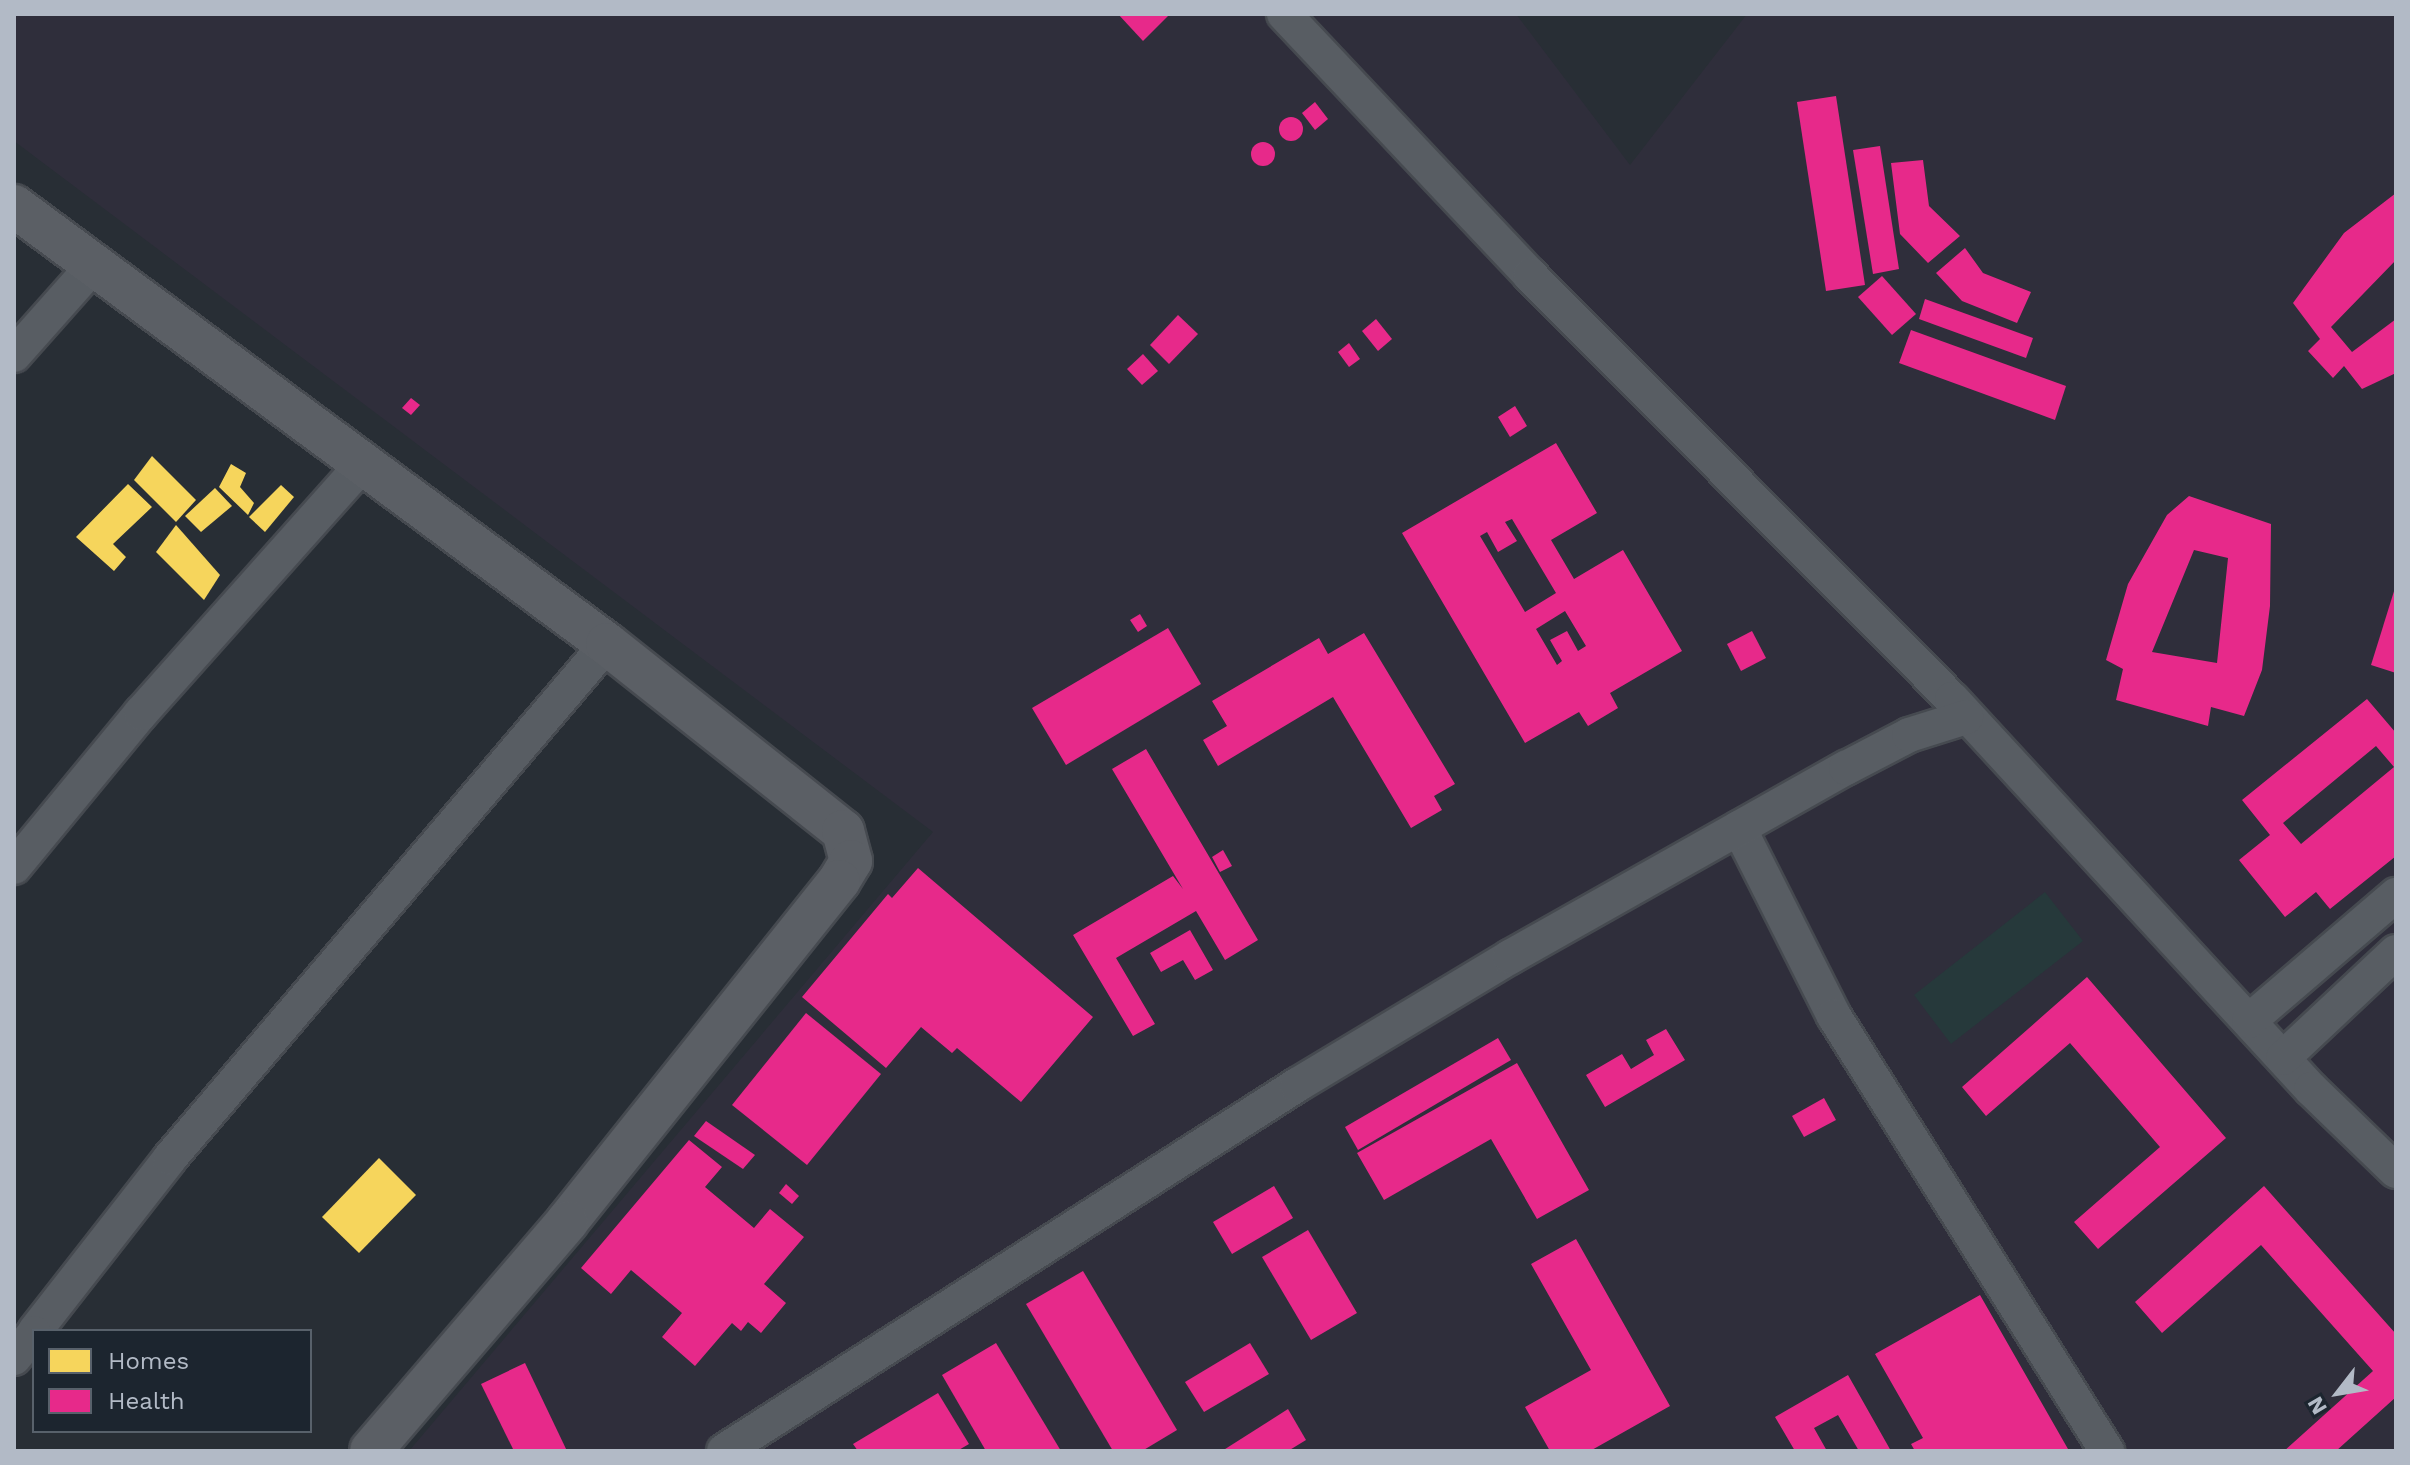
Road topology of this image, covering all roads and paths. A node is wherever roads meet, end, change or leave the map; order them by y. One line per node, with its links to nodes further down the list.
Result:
1 (1284, 14): 7 (street)
2 (14, 206): 3 (main road)
3 (93, 266): 4 (street); 5 (main road)
4 (14, 355)
5 (363, 464): 6 (main road); 9 (street)
6 (607, 644): 15 (street); 18 (main road)
7 (1966, 717): 8 (street); 12 (street)
8 (1739, 828): 19 (street); 20 (street)
9 (14, 867)
10 (2396, 895): 12 (street)
11 (2396, 952): 13 (street)
12 (2249, 1021): 13 (street)
13 (2283, 1058): 14 (street)
14 (2396, 1171)
15 (37, 1329)
16 (32, 1336): 17 (street)
17 (14, 1358)
18 (388, 1445)
19 (724, 1451)
20 (2107, 1451)

